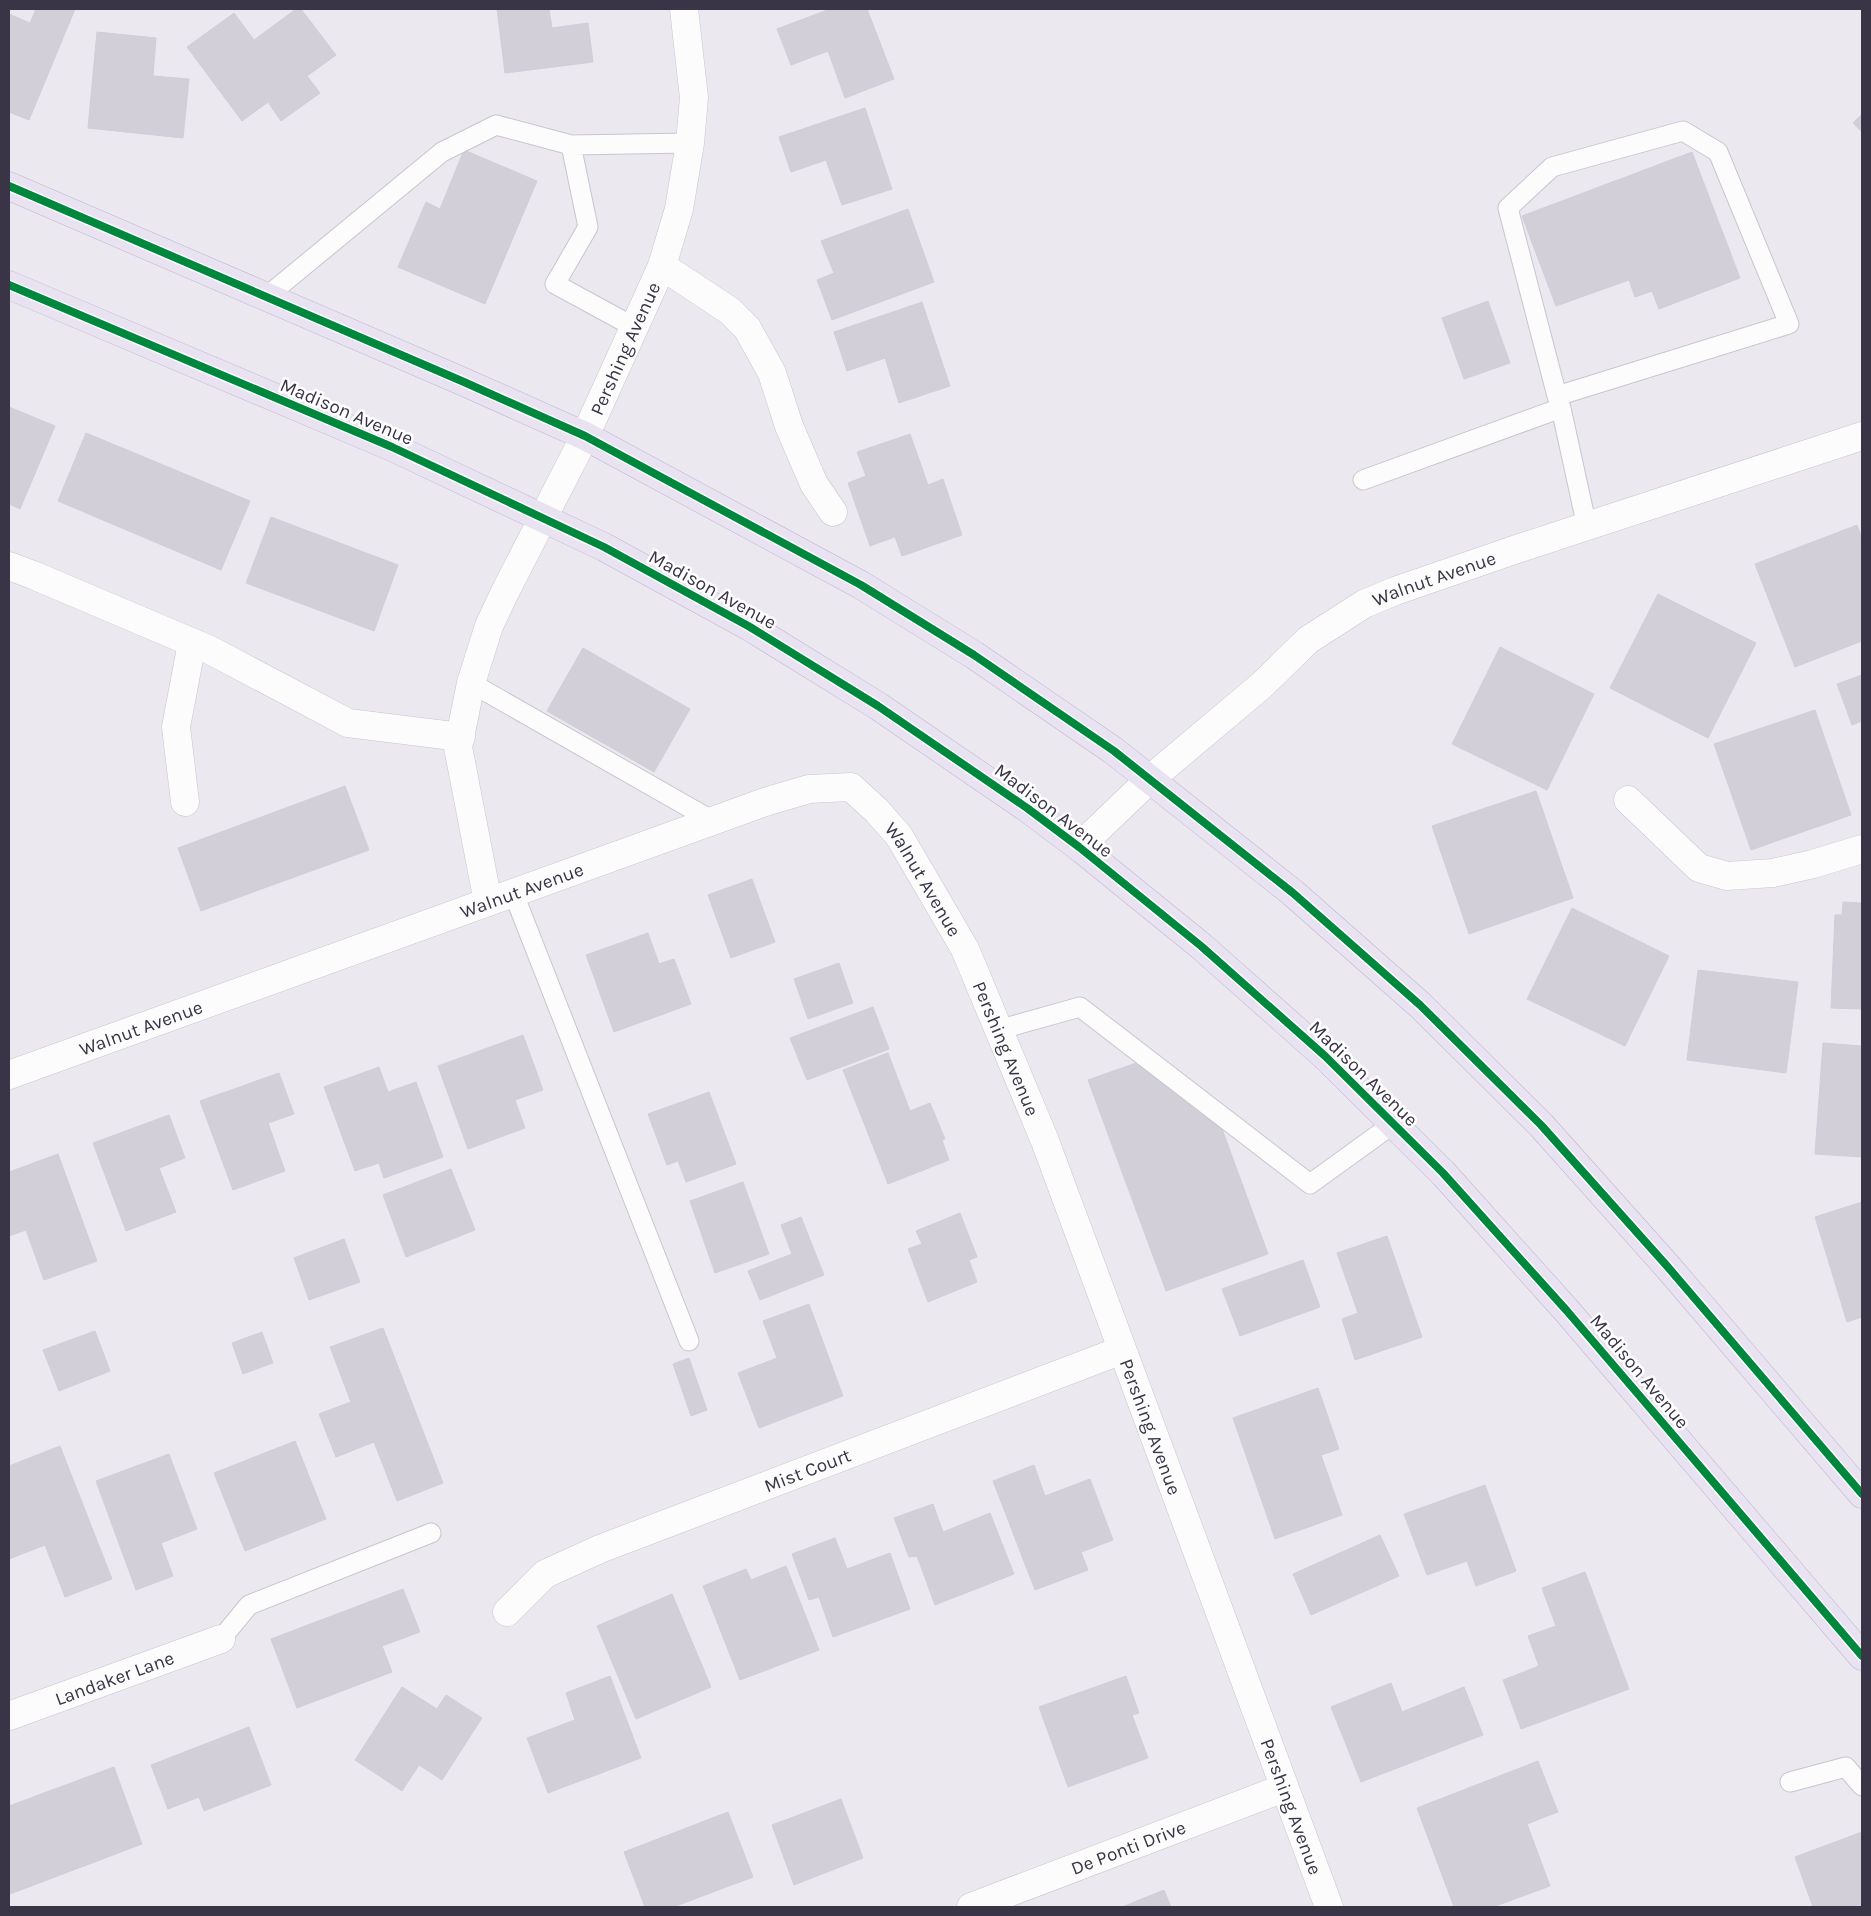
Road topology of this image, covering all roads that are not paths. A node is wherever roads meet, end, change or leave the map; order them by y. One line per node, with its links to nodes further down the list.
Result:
1 (684, 9): 2 (street, Pershing Avenue)
2 (690, 143): 3 (lane); 5 (street, Pershing Avenue)
3 (571, 145): 7 (lane); 8 (lane)
4 (9, 186): 7 (main road)
5 (662, 266): 8 (street, Pershing Avenue); 13 (street)
6 (9, 285): 14 (main road, Madison Avenue)
7 (266, 297): 10 (main road)
8 (634, 327): 10 (street, Pershing Avenue)
9 (1559, 402): 9 (lane); 12 (lane); 15 (lane)
10 (584, 436): 14 (street, Pershing Avenue); 20 (main road)
11 (1862, 436): 15 (street, Walnut Avenue)
12 (1363, 480)
13 (833, 512)
14 (542, 517): 18 (street, Pershing Avenue); 24 (main road, Madison Avenue)
15 (1586, 527): 20 (street, Walnut Avenue)
16 (9, 566): 17 (street)
17 (192, 643): 19 (street); 22 (street)
18 (471, 683): 19 (street, Pershing Avenue); 23 (lane)
19 (461, 737): 27 (street, Pershing Avenue)
20 (1149, 780): 24 (street, Walnut Avenue); 34 (main road)
21 (1628, 800): 25 (street)
22 (185, 802)
23 (712, 821): 26 (street, Walnut Avenue); 28 (street, Walnut Avenue)
24 (1078, 847): 31 (main road, Madison Avenue)
25 (1862, 849)
26 (513, 892): 27 (street, Walnut Avenue); 32 (lane)
27 (488, 902): 30 (street, Walnut Avenue)
28 (965, 949): 29 (street, Pershing Avenue)
29 (998, 1030): 31 (lane); 33 (street, Pershing Avenue)
30 (9, 1075)
31 (1393, 1124): 38 (main road, Madison Avenue)
32 (690, 1341)
33 (1122, 1350): 36 (street, Mist Court); 42 (street, Pershing Avenue)
34 (1862, 1494)
35 (431, 1533): 37 (lane)
36 (507, 1612)
37 (222, 1639): 39 (street, Landaker Lane)
38 (1862, 1656)
39 (9, 1716)
40 (1790, 1782): 41 (lane)
41 (1862, 1786)
42 (1284, 1788): 43 (street, De Ponti Drive); 44 (street, Pershing Avenue)
43 (971, 1907)
44 (1329, 1907)

